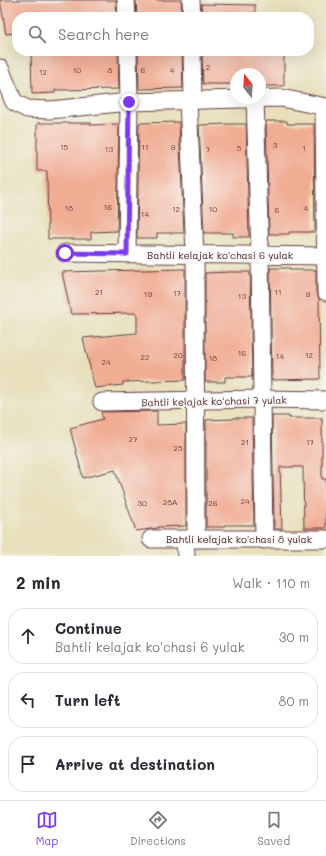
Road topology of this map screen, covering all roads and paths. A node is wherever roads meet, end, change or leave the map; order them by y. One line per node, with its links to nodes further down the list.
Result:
1 (126, 0): 3 (street)
2 (191, 0): 4 (street)
3 (127, 12)
4 (192, 12)
5 (128, 56): 11 (street)
6 (192, 56): 10 (street)
7 (0, 68): 11 (street)
8 (230, 99): 10 (street)
9 (266, 99): 13 (street)
10 (191, 100): 11 (street); 16 (street)
11 (129, 102): 15 (street)
12 (255, 104): 17 (street)
13 (325, 107): 18 (street)
14 (65, 253): 15 (street, Bahtli kelajak ko'chasi 6 yulak)
15 (127, 254): 16 (street, Bahtli kelajak ko'chasi 6 yulak)
16 (195, 254): 17 (street, Bahtli kelajak ko'chasi 6 yulak); 21 (street)
17 (260, 255): 18 (street, Bahtli kelajak ko'chasi 6 yulak); 20 (street)
18 (326, 256): 19 (street)
19 (326, 292)
20 (262, 399): 21 (street, Bahtli kelajak ko'chasi 7 yulak); 22 (street, Bahtli kelajak ko'chasi 7 yulak); 25 (street)
21 (195, 400): 23 (street, Bahtli kelajak ko'chasi 7 yulak); 27 (street)
22 (326, 400)
23 (102, 402)
24 (151, 539): 27 (street, Bahtli kelajak ko'chasi 8 yulak)
25 (264, 540): 26 (street, Bahtli kelajak ko'chasi 8 yulak); 27 (street, Bahtli kelajak ko'chasi 8 yulak)
26 (326, 540)
27 (189, 545)

